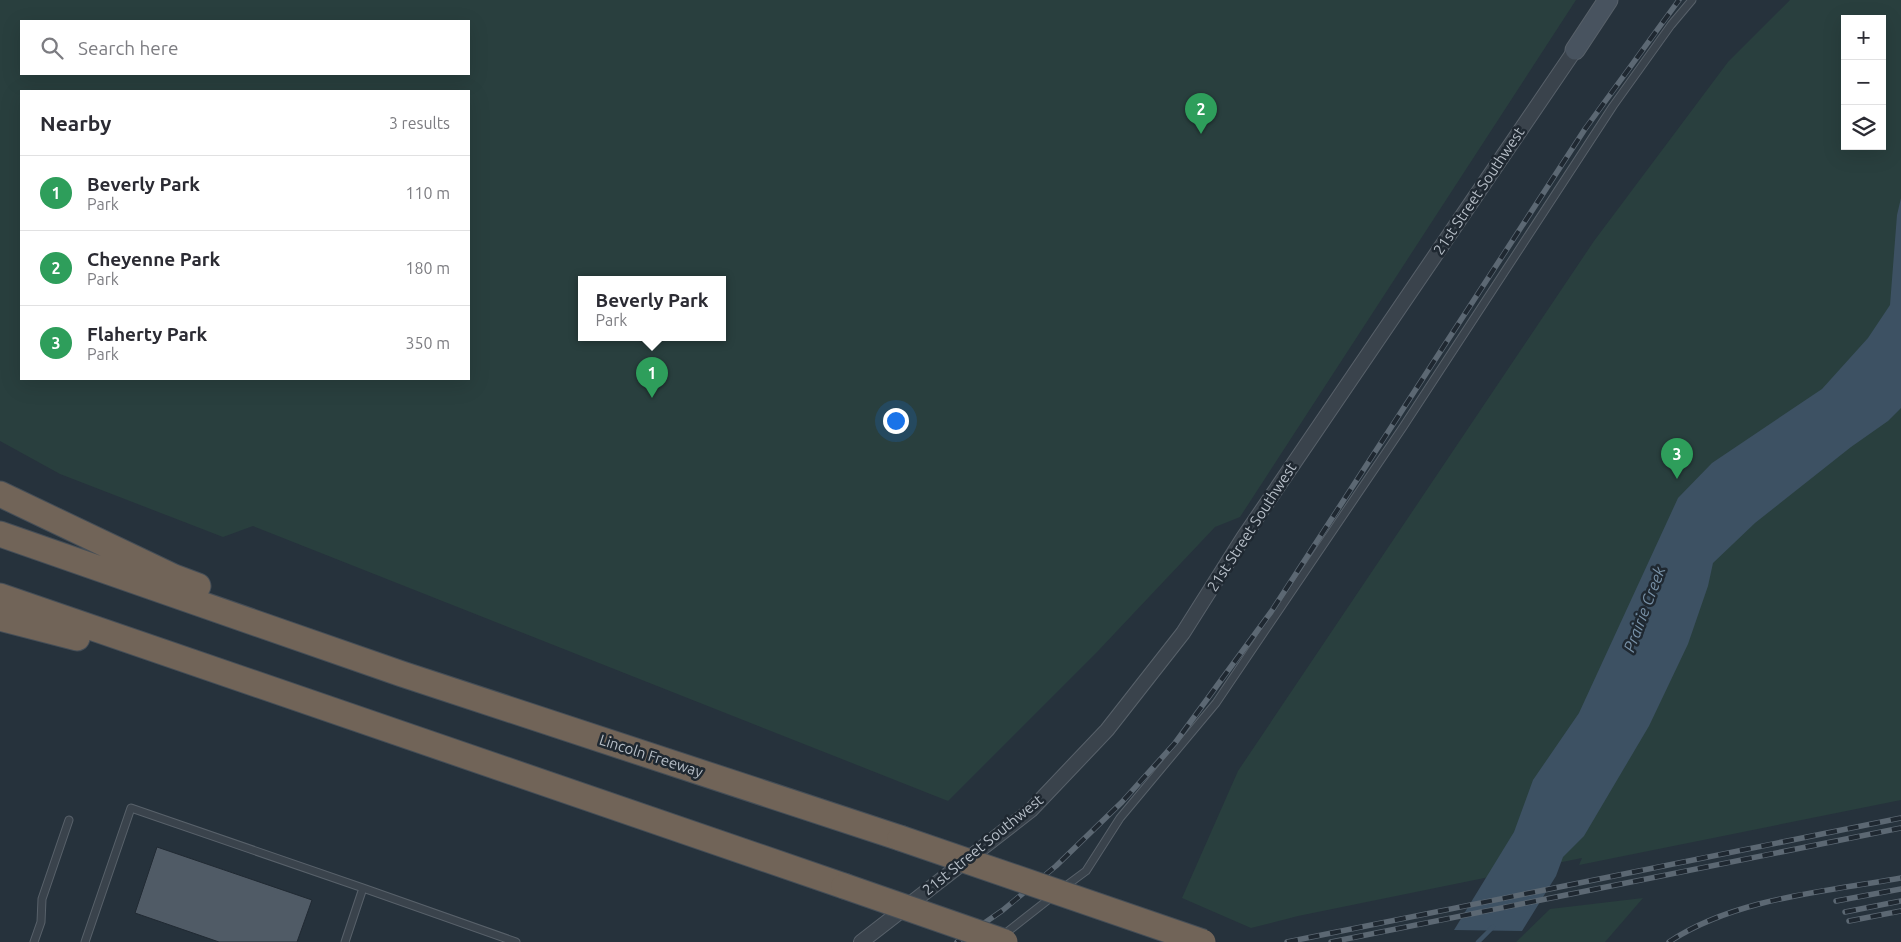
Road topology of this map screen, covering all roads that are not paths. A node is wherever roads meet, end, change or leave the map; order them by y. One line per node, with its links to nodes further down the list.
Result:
1 (1608, 0): 3 (street)
2 (1692, 0): 17 (lane)
3 (1575, 50): 16 (street, 21st Street Southwest)
4 (0, 494): 8 (highway)
5 (0, 534): 8 (highway)
6 (0, 596): 9 (highway)
7 (0, 618): 9 (highway)
8 (402, 674): 19 (highway, Lincoln Freeway, bridge)
9 (281, 692): 18 (highway, bridge)
10 (68, 820): 12 (lane)
11 (363, 888): 13 (lane); 14 (lane); 15 (lane)
12 (34, 942)
13 (86, 942)
14 (345, 942)
15 (516, 942)
16 (861, 942)
17 (994, 942)
18 (1005, 942)
19 (1203, 942)

